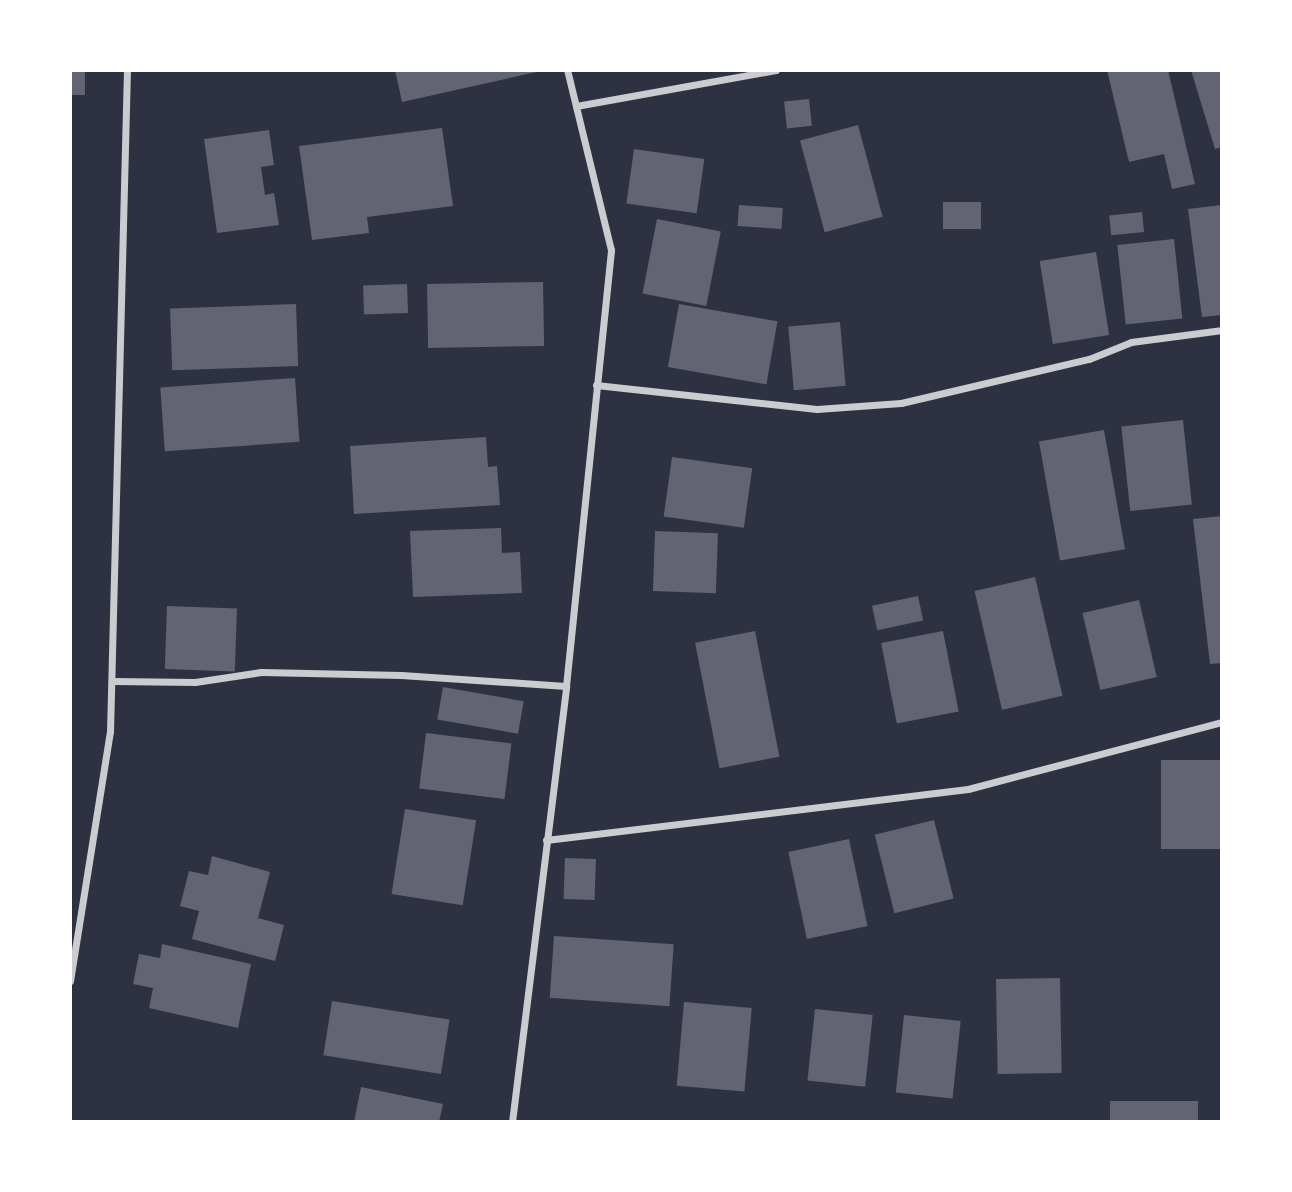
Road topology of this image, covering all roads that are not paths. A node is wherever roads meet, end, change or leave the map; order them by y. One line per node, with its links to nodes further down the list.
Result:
1 (127, 70): 7 (street)
2 (567, 70): 4 (street)
3 (776, 70): 4 (street)
4 (576, 106): 6 (street)
5 (1222, 330): 6 (street)
6 (596, 385): 8 (street)
7 (111, 681): 8 (street); 11 (street)
8 (566, 686): 10 (street)
9 (1222, 722): 10 (street)
10 (546, 840): 12 (street)
11 (70, 981)
12 (512, 1122)

